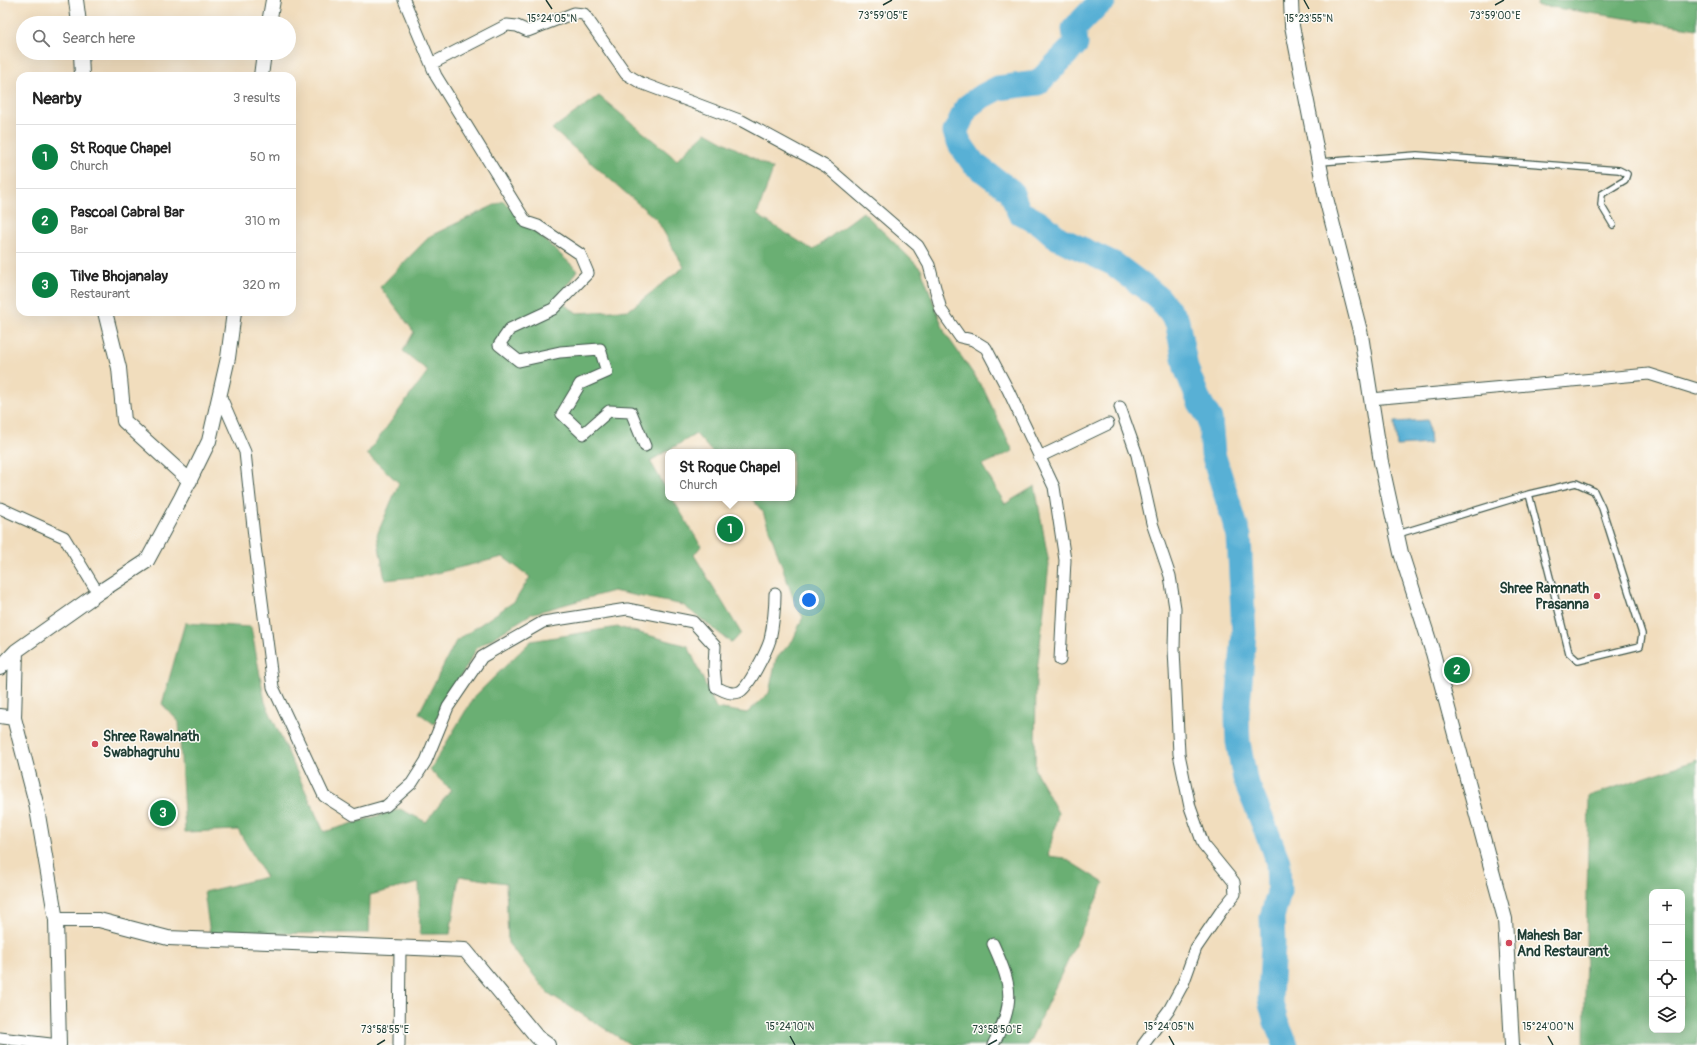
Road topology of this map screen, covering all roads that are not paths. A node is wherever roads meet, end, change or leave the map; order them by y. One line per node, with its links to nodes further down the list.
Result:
1 (76, 0): 5 (street)
2 (273, 0): 6 (street)
3 (404, 0): 9 (street)
4 (1292, 0): 12 (street)
5 (78, 16)
6 (270, 16)
7 (81, 60): 10 (street)
8 (263, 60): 11 (street)
9 (431, 64): 21 (street); 22 (street)
10 (82, 72)
11 (262, 72)
12 (1320, 162): 13 (lane); 18 (street)
13 (1613, 225)
14 (106, 316): 23 (street)
15 (233, 316): 17 (street)
16 (1697, 389): 18 (street)
17 (220, 394): 23 (street); 28 (street)
18 (1371, 399): 26 (street)
19 (1120, 407): 42 (street)
20 (1108, 424): 22 (street)
21 (645, 446)
22 (1039, 457): 30 (street)
23 (190, 481): 27 (street)
24 (1529, 494): 24 (lane); 26 (lane)
25 (0, 508): 27 (street)
26 (1397, 534): 43 (street)
27 (98, 593): 29 (street)
28 (775, 594)
29 (16, 652): 31 (street); 33 (street)
30 (1060, 660)
31 (0, 668)
32 (0, 716): 33 (street)
33 (14, 718): 34 (street)
34 (56, 920): 36 (street); 38 (street)
35 (993, 944): 41 (street)
36 (400, 948): 39 (street); 40 (street)
37 (0, 1038): 38 (street)
38 (59, 1045)
39 (399, 1045)
40 (548, 1045)
41 (993, 1045)
42 (1143, 1045)
43 (1512, 1045)

